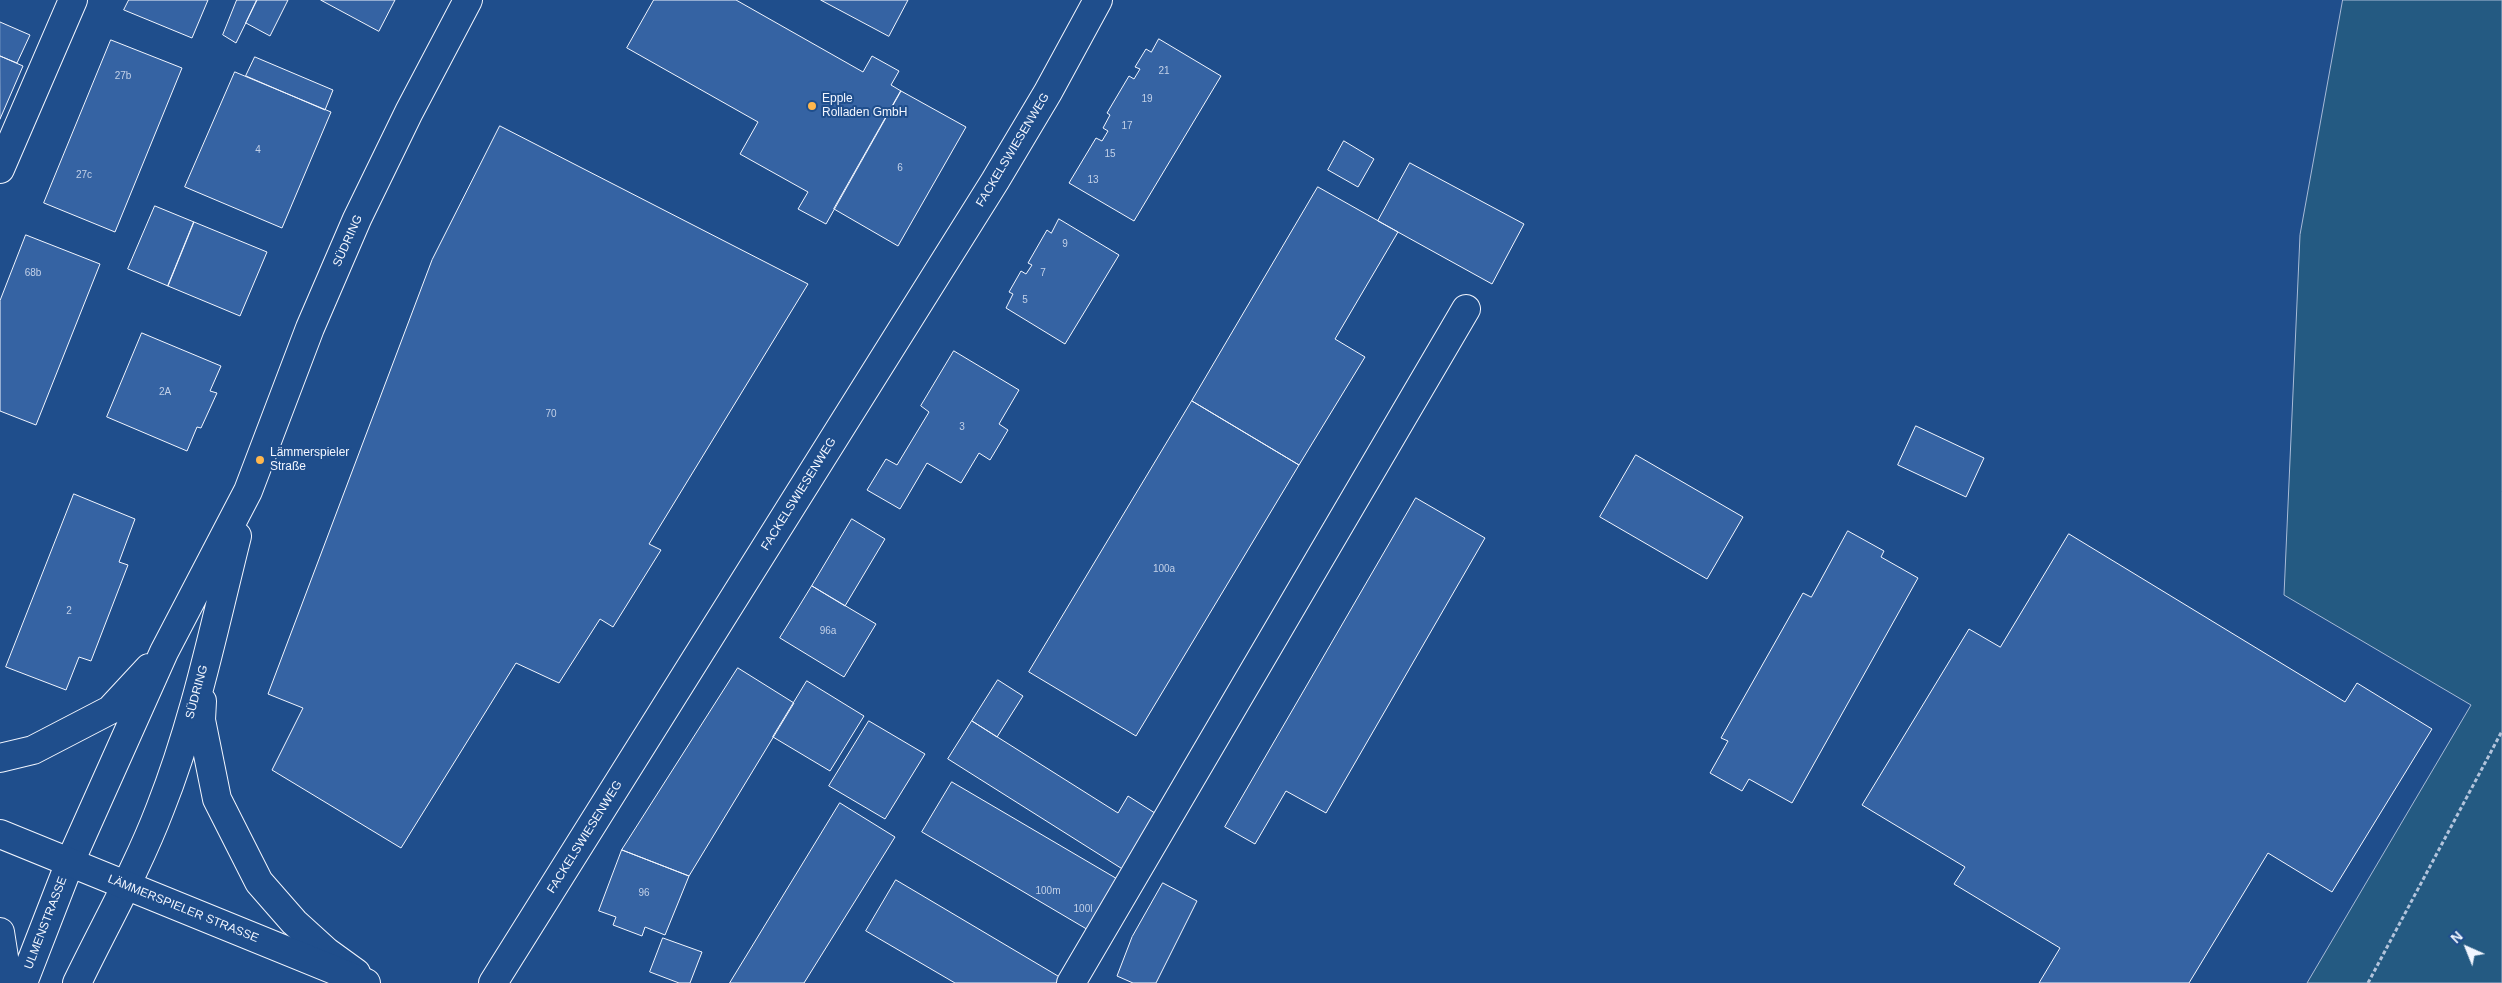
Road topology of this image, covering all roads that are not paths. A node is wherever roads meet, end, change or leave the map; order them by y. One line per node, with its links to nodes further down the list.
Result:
1 (73, 0): 4 (street)
2 (468, 0): 6 (street, SÜDRING)
3 (1098, 0): 18 (street, FACKELSWIESENWEG)
4 (0, 169)
5 (1466, 309): 19 (street)
6 (248, 491): 7 (street, SÜDRING); 8 (street, SÜDRING)
7 (164, 652): 9 (street); 11 (street, SÜDRING)
8 (204, 667): 12 (street, SÜDRING); 17 (street, LÄMMERSPIELER STRASSE)
9 (0, 758)
10 (0, 834): 11 (street, LÄMMERSPIELER STRASSE)
11 (70, 862): 12 (street, LÄMMERSPIELER STRASSE); 15 (street, ULMENSTRASSE)
12 (125, 886): 16 (street); 17 (street, LÄMMERSPIELER STRASSE)
13 (0, 932): 14 (street)
14 (8, 983)
15 (23, 983)
16 (77, 983)
17 (368, 983)
18 (493, 983)
19 (1071, 983)

